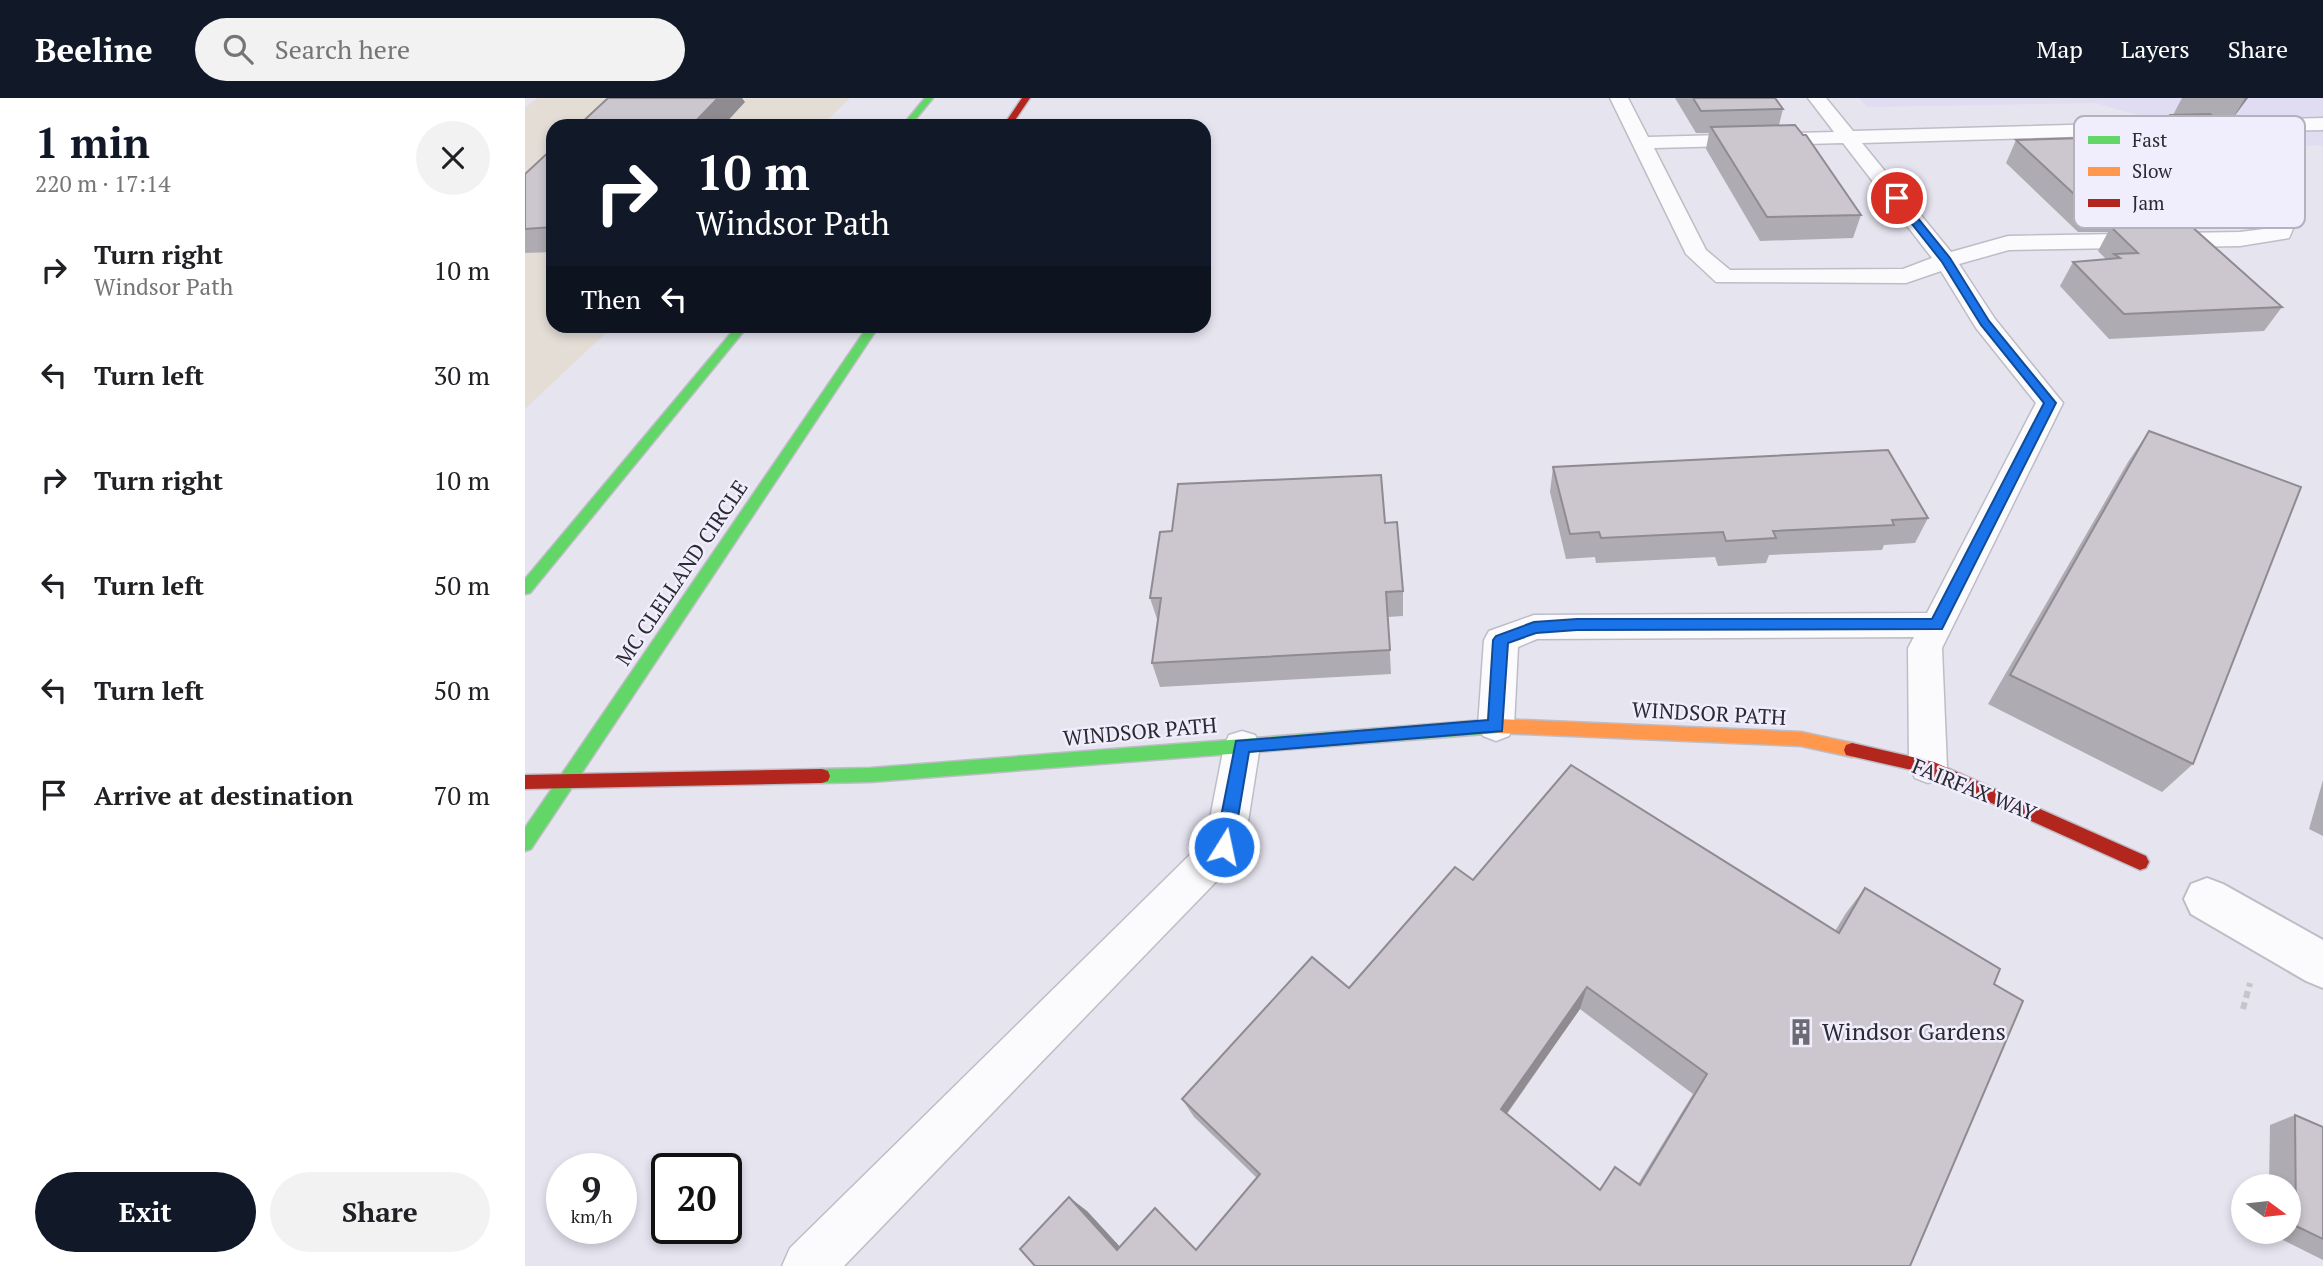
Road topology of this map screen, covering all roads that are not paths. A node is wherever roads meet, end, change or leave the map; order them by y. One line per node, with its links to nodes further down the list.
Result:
1 (929, 98): 7 (main road)
2 (1026, 98): 8 (main road)
3 (1619, 98): 13 (lane)
4 (1817, 98): 12 (lane)
5 (2165, 112): 6 (lane)
6 (2172, 116)
7 (912, 119)
8 (1012, 119)
9 (2305, 124): 10 (lane)
10 (2323, 124)
11 (2074, 129): 12 (lane)
12 (1847, 136): 13 (lane); 15 (lane)
13 (1643, 143): 15 (lane)
14 (2283, 228): 15 (lane)
15 (1946, 261): 19 (lane)
16 (736, 333): 18 (main road)
17 (868, 333): 25 (main road, MC CLELLAND CIRCLE)
18 (525, 589)
19 (1936, 625): 20 (lane); 23 (lane)
20 (1496, 726): 21 (main road, WINDSOR PATH); 22 (main road, WINDSOR PATH)
21 (1801, 739): 23 (main road, FAIRFAX WAY)
22 (1242, 746): 25 (main road, WINDSOR PATH); 30 (lane)
23 (1928, 767): 27 (main road, FAIRFAX WAY)
24 (525, 782): 25 (main road, WINDSOR PATH)
25 (566, 782): 26 (main road, MC CLELLAND CIRCLE)
26 (525, 843)
27 (2140, 862)
28 (2207, 899): 29 (street)
29 (2323, 965)
30 (808, 1266)

